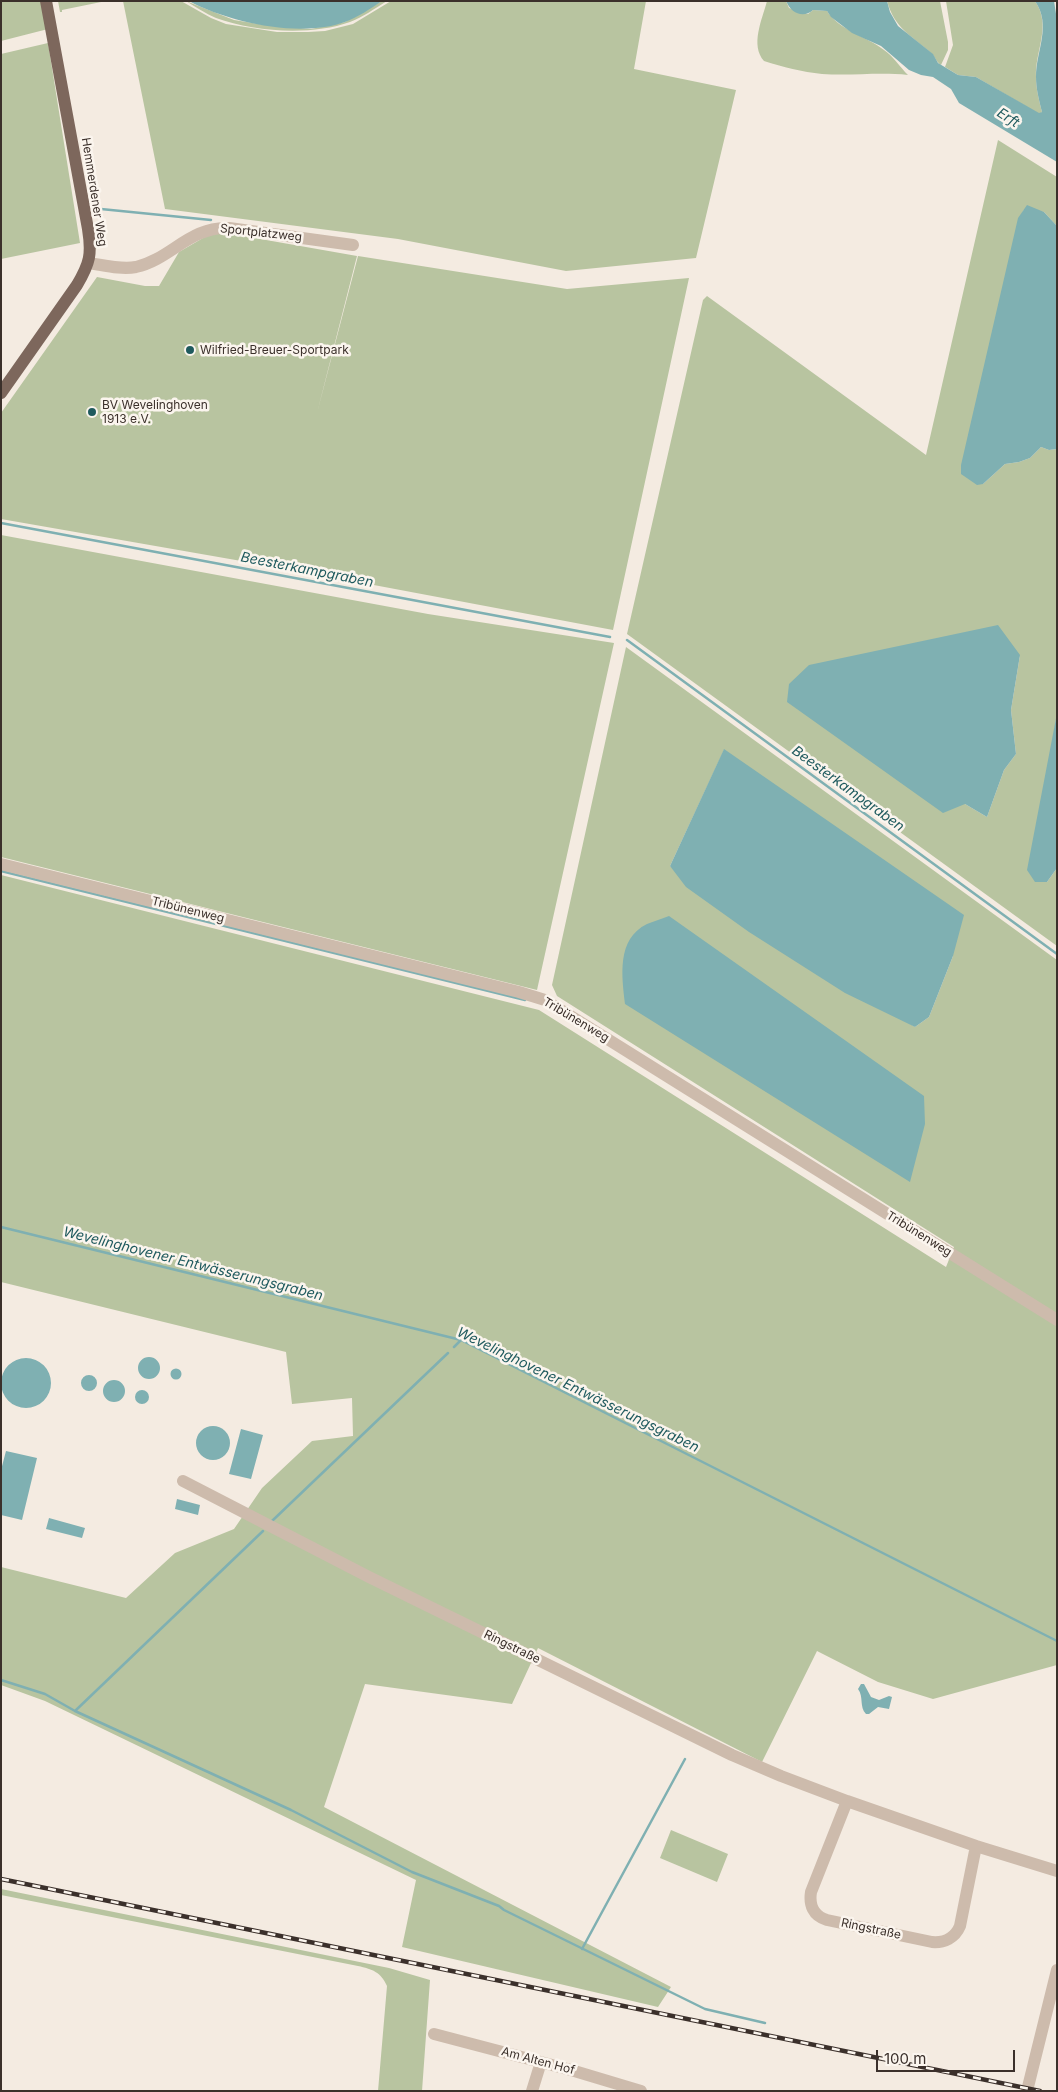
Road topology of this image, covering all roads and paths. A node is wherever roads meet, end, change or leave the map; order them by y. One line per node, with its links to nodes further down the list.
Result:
1 (46, 1): 3 (main road, Hemmerdener Weg)
2 (353, 245): 3 (street, Sportplatzweg)
3 (89, 263): 4 (main road, Hemmerdener Weg)
4 (1, 393)
5 (1, 864): 6 (street, Tribünenweg)
6 (1057, 1320)
7 (183, 1481): 8 (street, Ringstraße)
8 (847, 1801): 9 (street, Ringstraße); 9 (street, Ringstraße)
9 (976, 1846): 10 (street, Ringstraße)
10 (1057, 1871)
11 (1057, 1970): 16 (street)
12 (434, 2034): 13 (street, Am Alten Hof)
13 (541, 2062): 14 (street); 15 (street, Am Alten Hof)
14 (532, 2091)
15 (641, 2091)
16 (1027, 2091)

